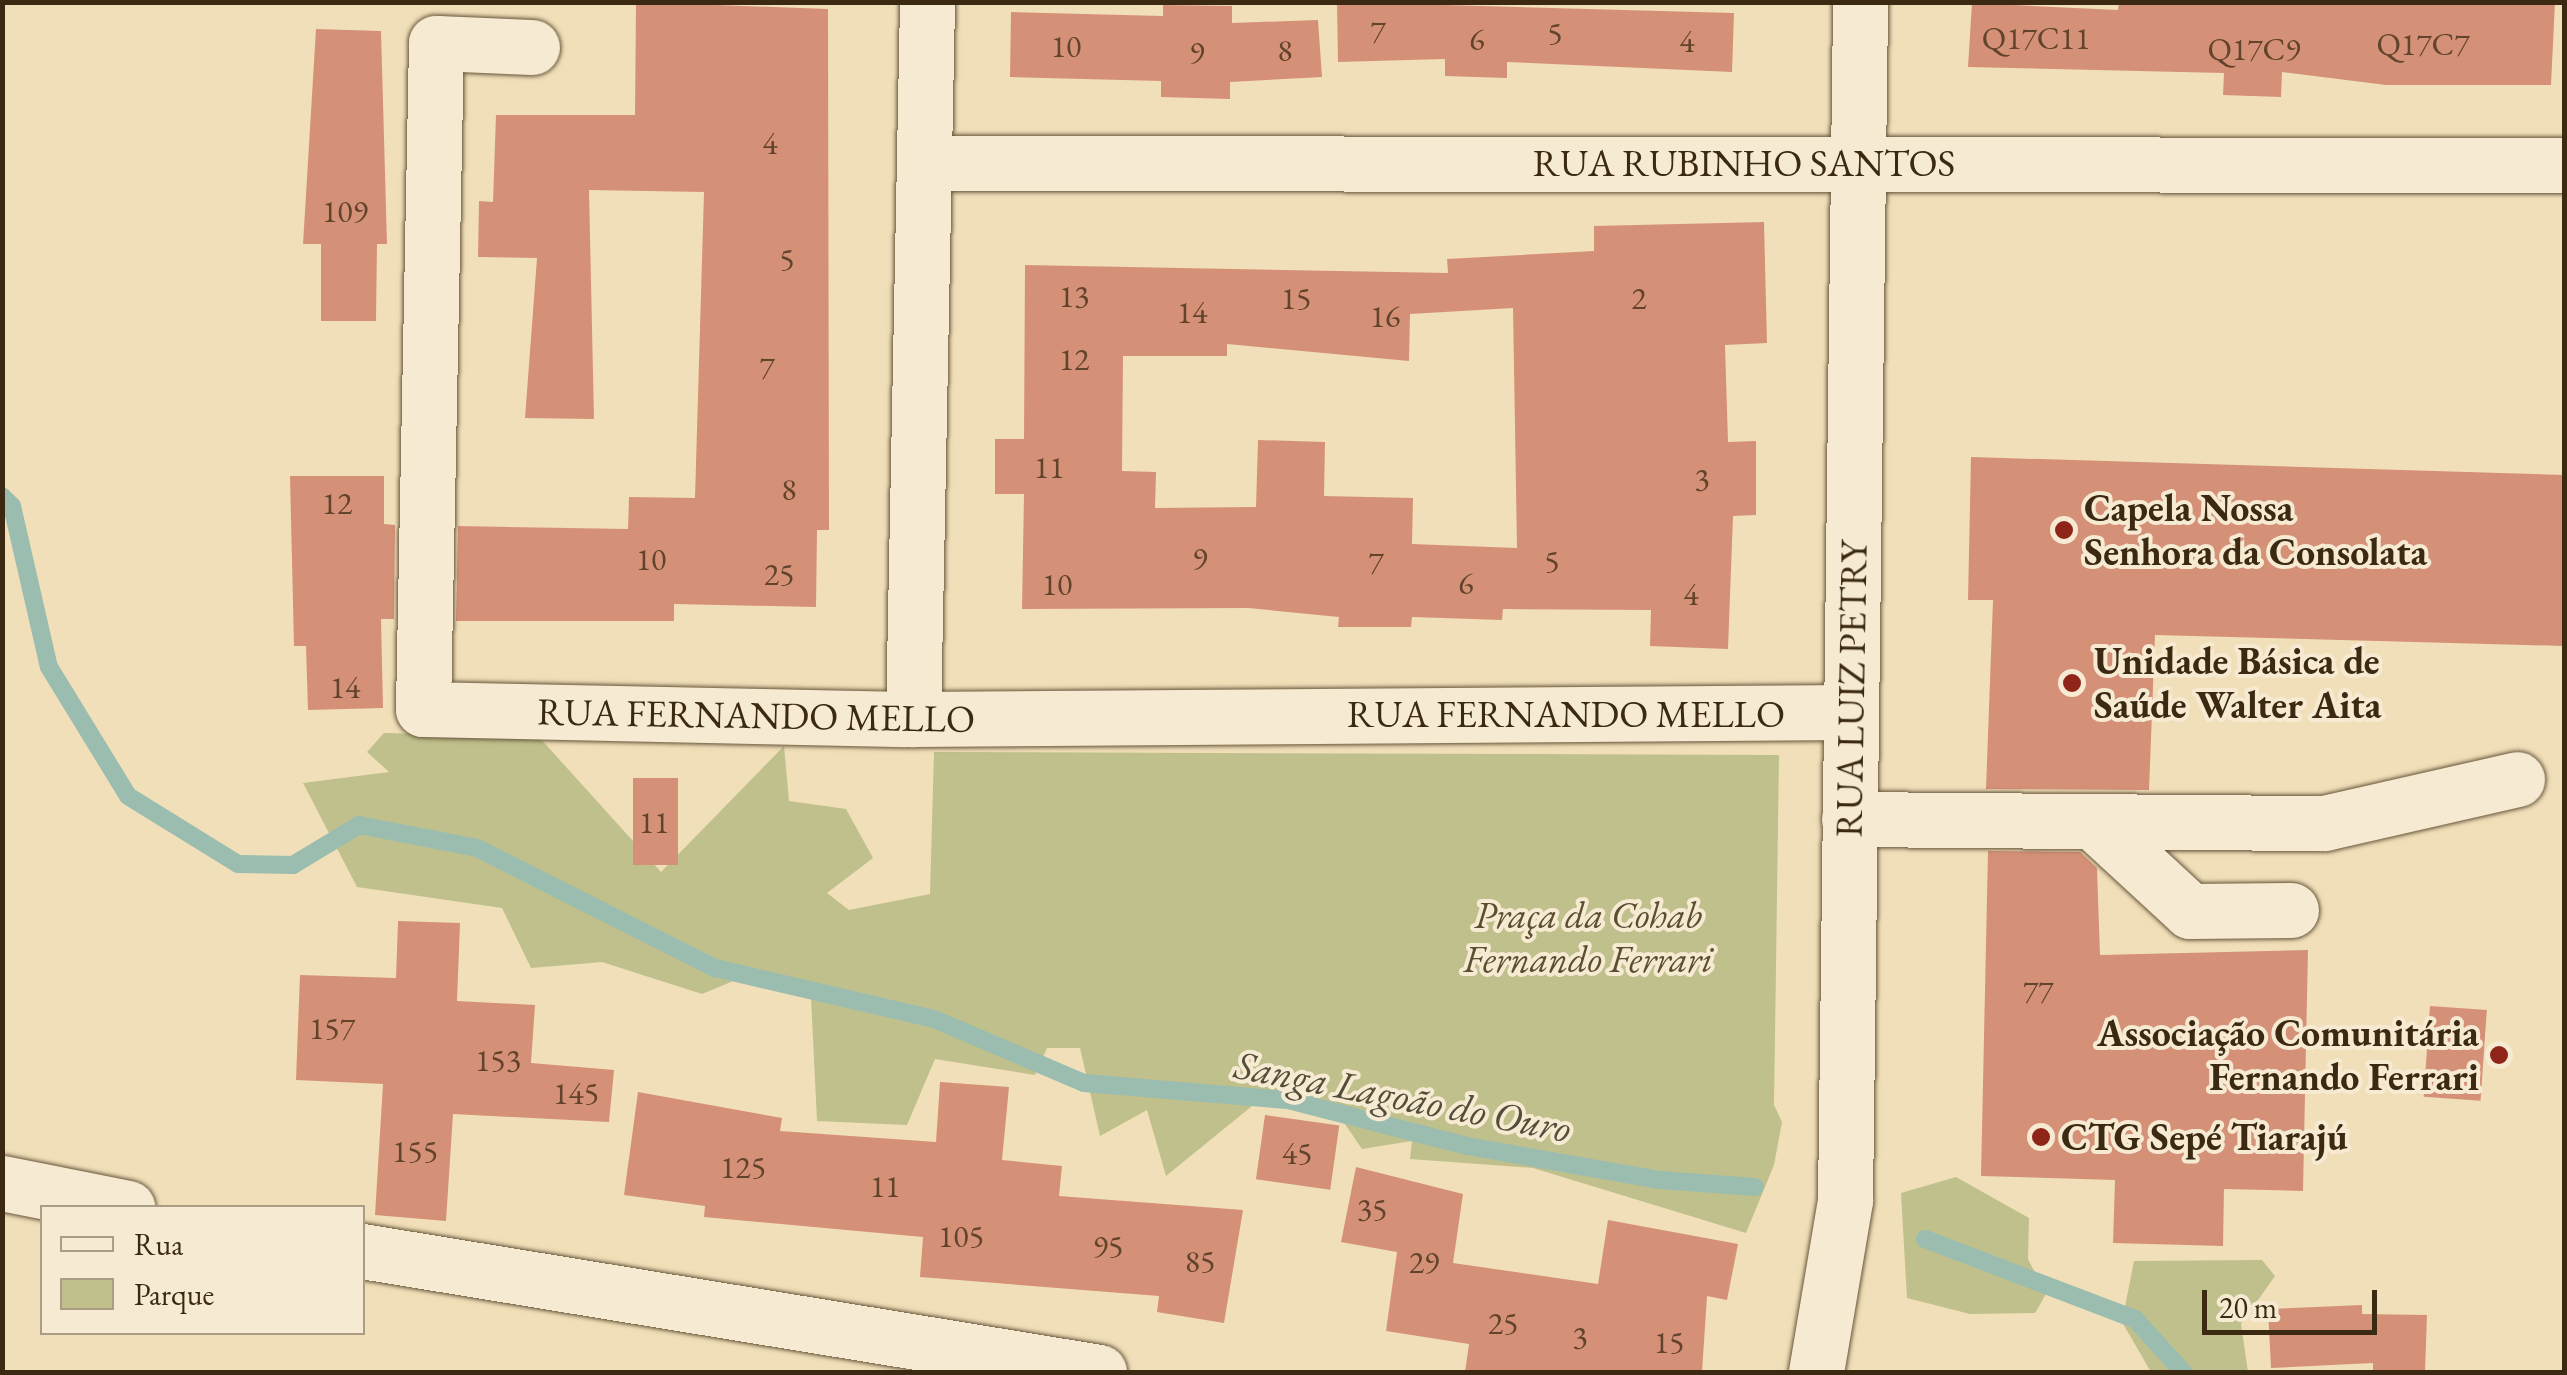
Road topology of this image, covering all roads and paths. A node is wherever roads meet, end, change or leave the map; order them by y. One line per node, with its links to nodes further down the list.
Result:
1 (927, 2): 5 (street)
2 (1860, 2): 4 (street, RUA LUIZ PETRY)
3 (532, 47): 8 (street, RUA FERNANDO MELLO)
4 (1858, 162): 5 (street, RUA RUBINHO SANTOS); 6 (street, RUA RUBINHO SANTOS); 7 (street, RUA LUIZ PETRY)
5 (924, 164): 8 (street)
6 (2564, 165)
7 (1851, 712): 8 (street, RUA FERNANDO MELLO); 10 (street, RUA LUIZ PETRY)
8 (912, 719)
9 (2517, 779): 11 (street)
10 (1849, 819): 11 (street); 17 (street, RUA LUIZ PETRY)
11 (2099, 826): 12 (street)
12 (2291, 910)
13 (2, 1184): 14 (street)
14 (112, 1205)
15 (365, 1251): 16 (street)
16 (1099, 1372)
17 (1816, 1372)

